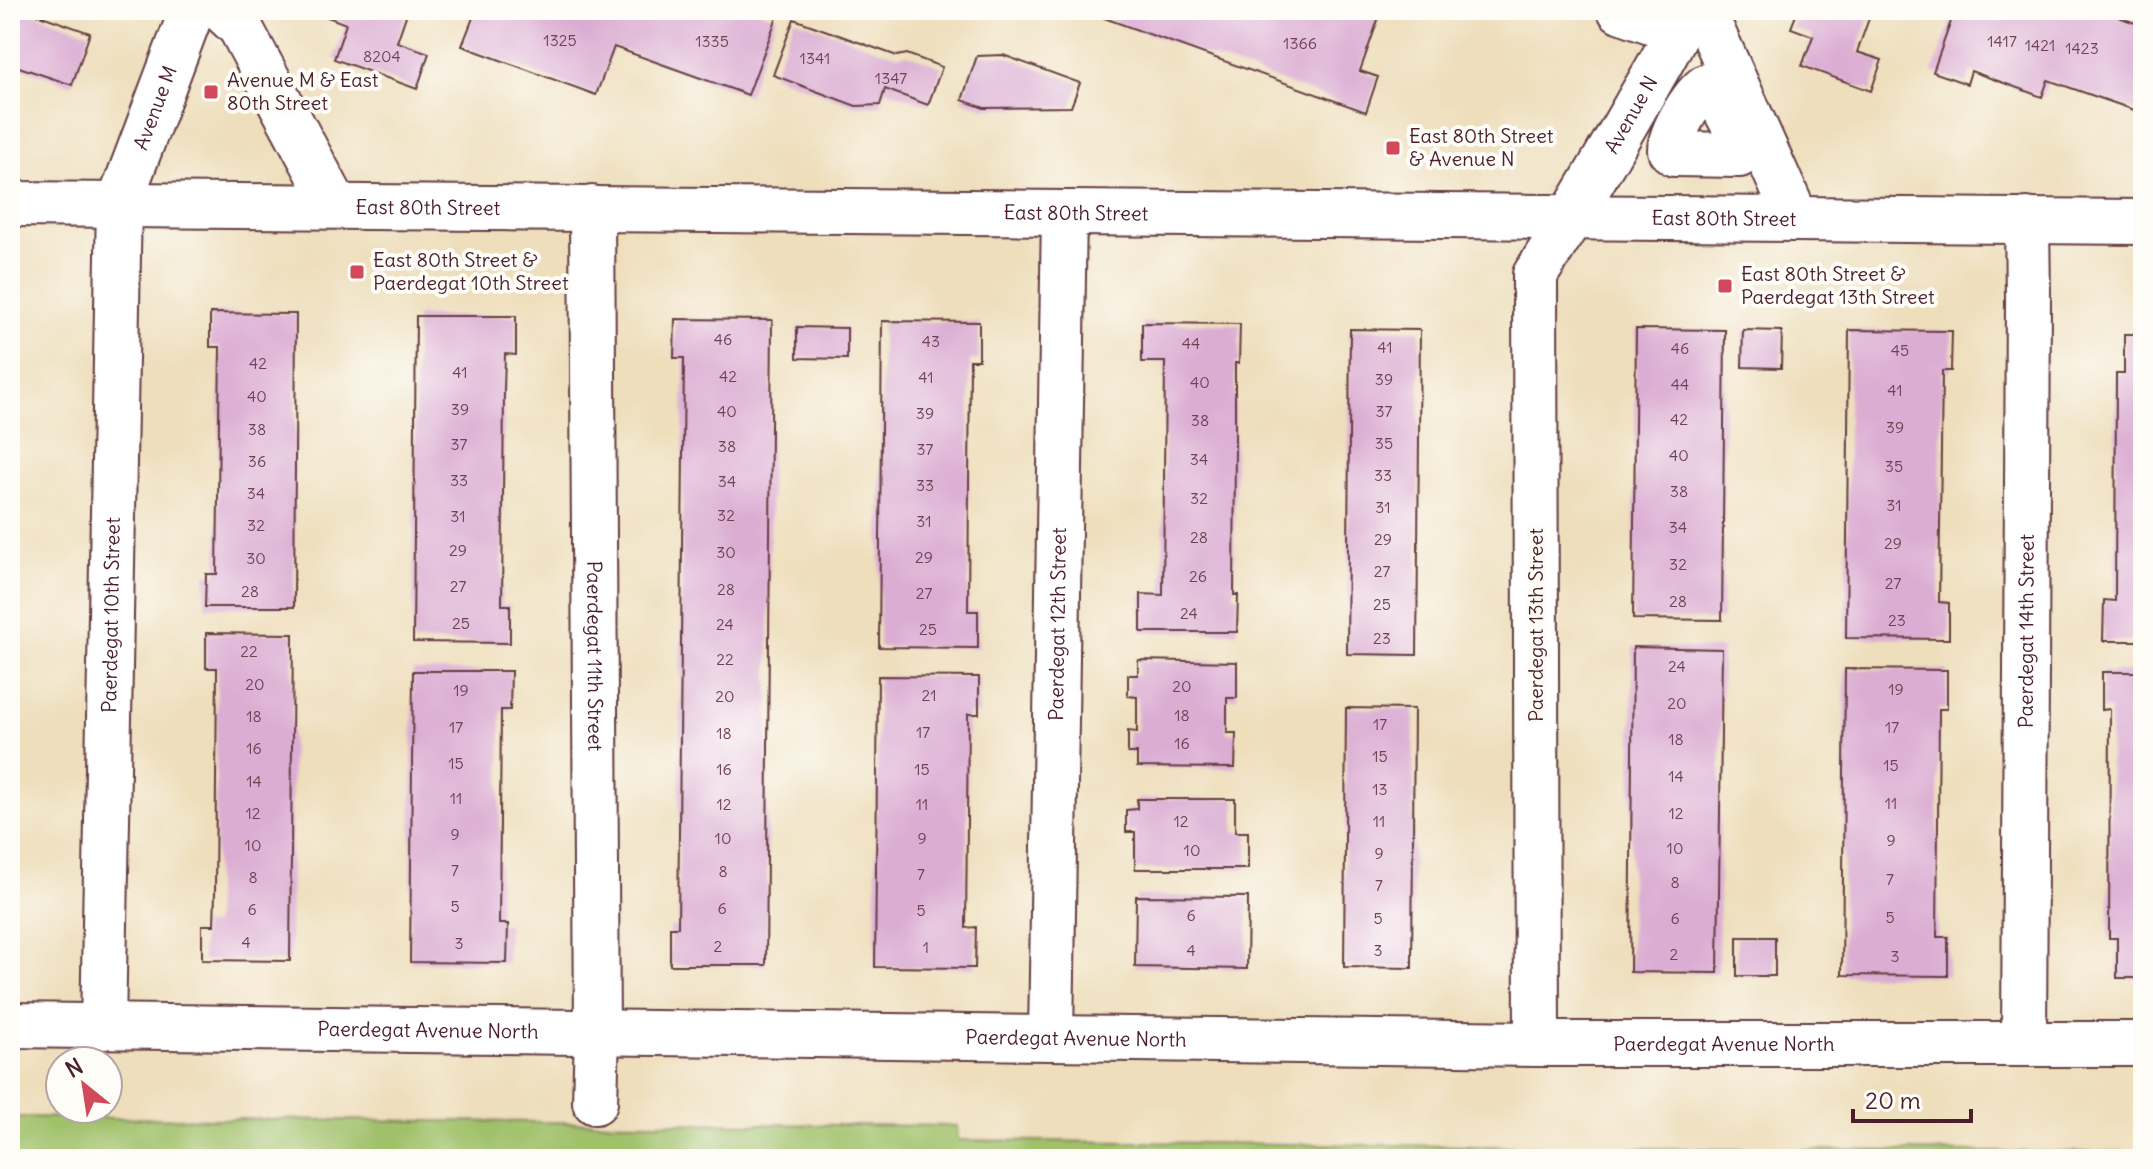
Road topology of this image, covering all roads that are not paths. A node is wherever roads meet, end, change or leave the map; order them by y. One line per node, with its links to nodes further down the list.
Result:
1 (192, 10): 6 (street, Avenue M)
2 (222, 10): 7 (street)
3 (1620, 10): 4 (street)
4 (1689, 17): 10 (street, Avenue N); 11 (street)
5 (10, 204): 6 (street, East 80th Street)
6 (119, 204): 7 (street, East 80th Street); 15 (street, Paerdegat 10th Street)
7 (336, 206): 8 (street, East 80th Street)
8 (592, 208): 9 (street, East 80th Street); 16 (street, Paerdegat 11th Street)
9 (1064, 213): 10 (street, East 80th Street); 17 (street, Paerdegat 12th Street)
10 (1573, 216): 11 (street, East 80th Street); 19 (street, Paerdegat 13th Street)
11 (1796, 218): 12 (street, East 80th Street)
12 (2027, 220): 13 (street, East 80th Street); 18 (street, Paerdegat 14th Street)
13 (2143, 222)
14 (10, 1025): 15 (street, Paerdegat Avenue North)
15 (103, 1027): 16 (street, Paerdegat Avenue North)
16 (597, 1033): 17 (street, Paerdegat Avenue North); 21 (street, Paerdegat 11th Street)
17 (1051, 1038): 19 (street, Paerdegat Avenue North)
18 (2024, 1043): 19 (street, Paerdegat Avenue North); 20 (street, Paerdegat Avenue North)
19 (1537, 1044)
20 (2143, 1044)
21 (595, 1102)

